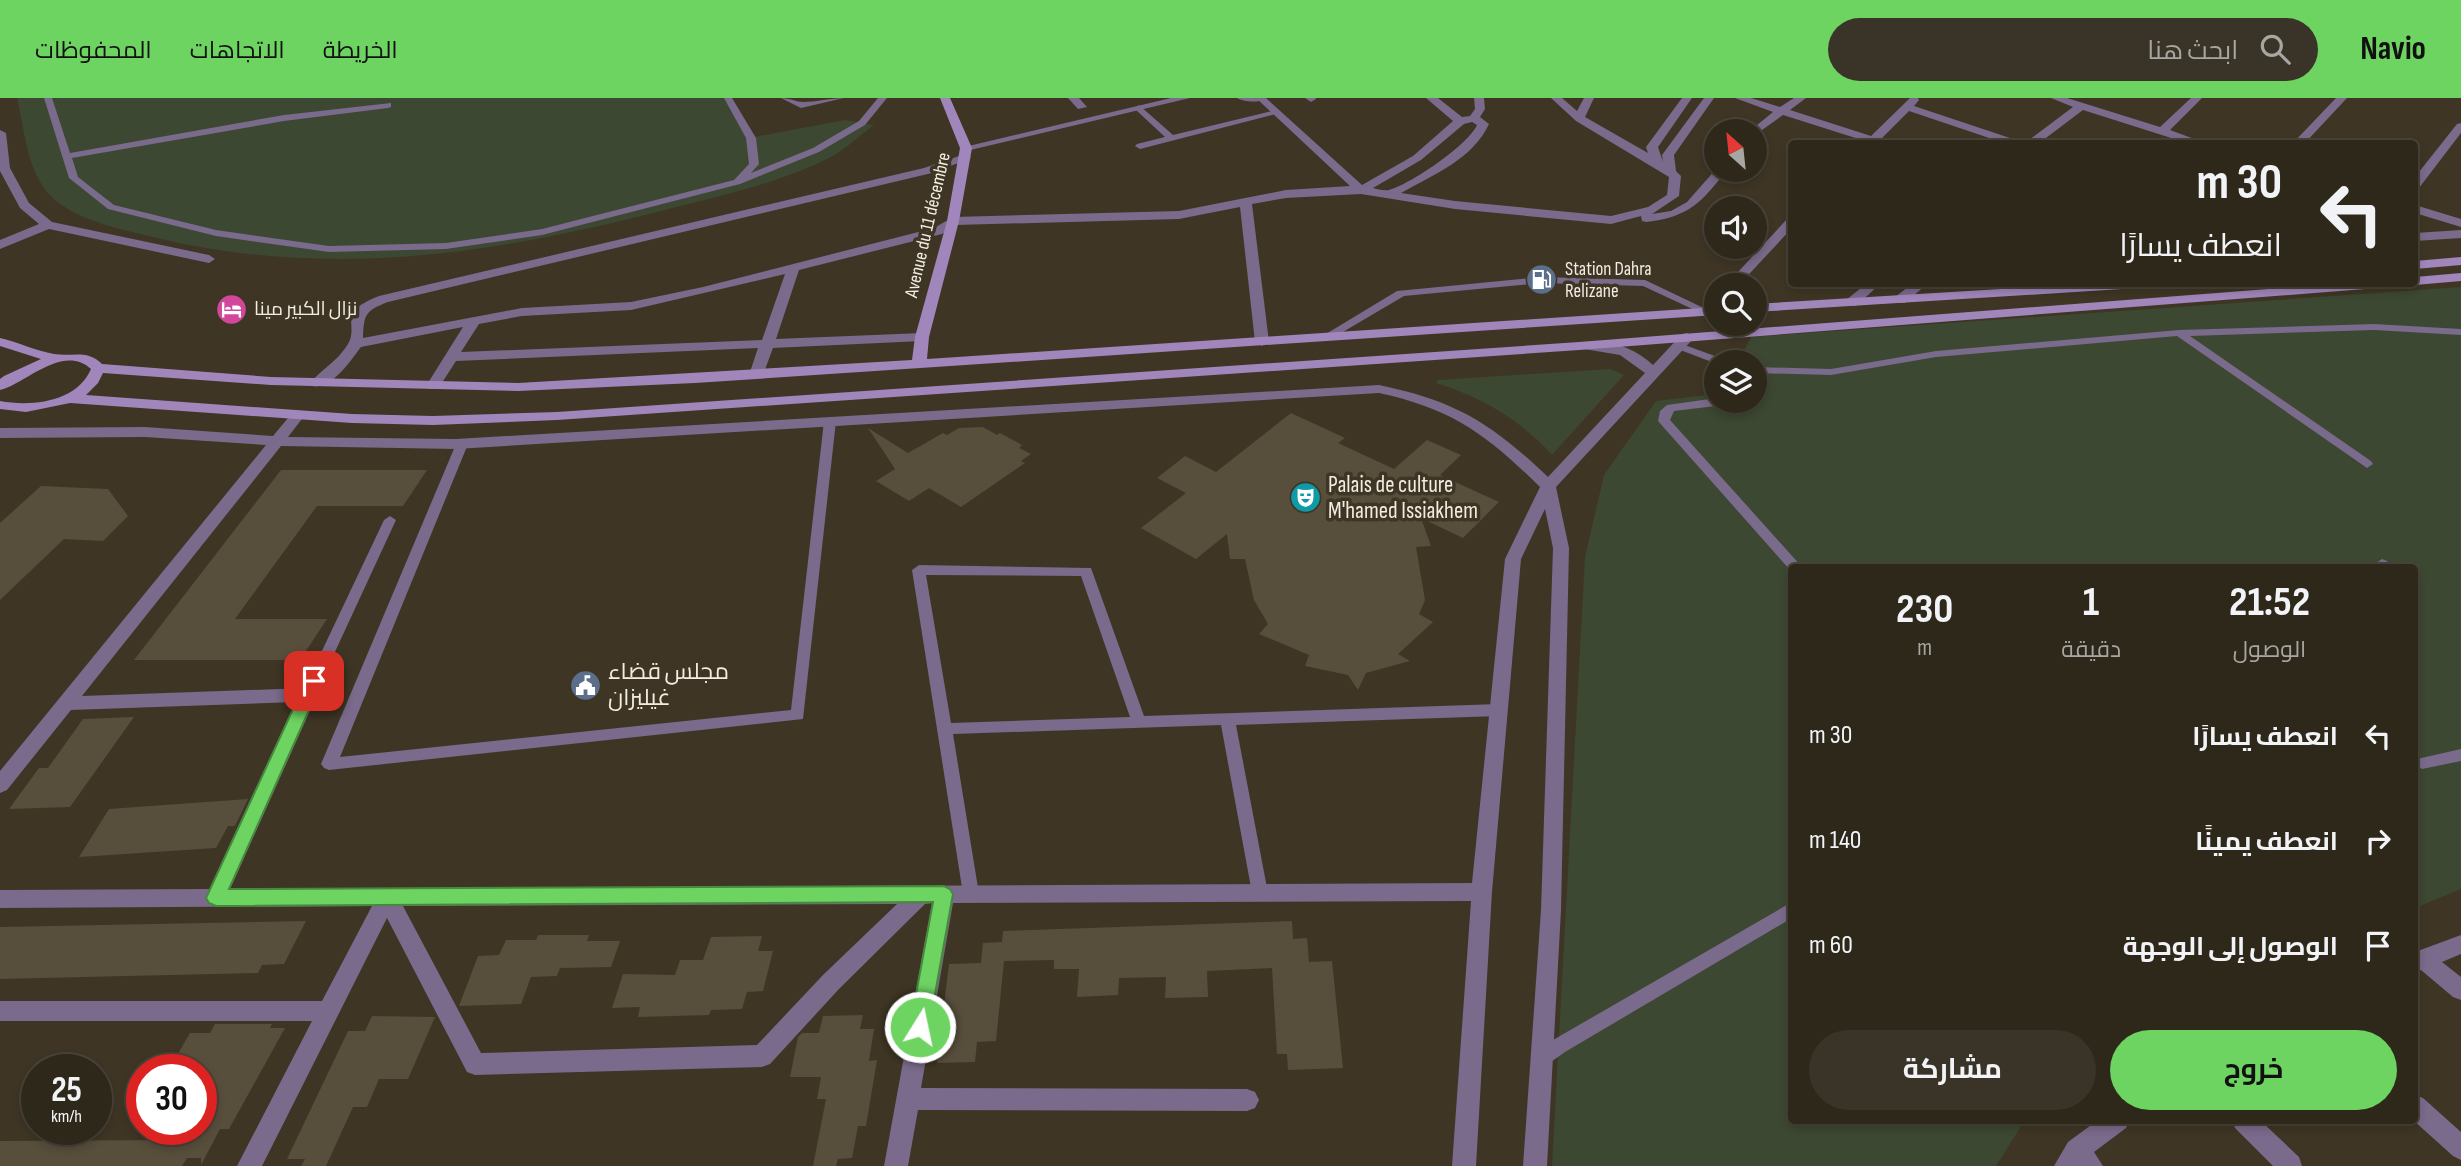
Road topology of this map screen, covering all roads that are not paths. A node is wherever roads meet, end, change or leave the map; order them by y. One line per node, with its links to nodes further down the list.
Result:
1 (48, 98): 47 (lane)
2 (728, 98): 52 (lane)
3 (785, 98): 4 (lane)
4 (840, 98)
5 (883, 98): 52 (lane)
6 (945, 98): 46 (main road, Avenue du 11 décembre)
7 (1073, 98): 26 (street)
8 (1184, 98): 28 (street)
9 (1241, 98): 22 (lane)
10 (1431, 98): 33 (street)
11 (1439, 98): 33 (street)
12 (1479, 98): 32 (street)
13 (1556, 98): 31 (street)
14 (1589, 98): 31 (street)
15 (1687, 98): 48 (street)
16 (1709, 98): 50 (street)
17 (1740, 98): 29 (street)
18 (1801, 98): 29 (street)
19 (1917, 98): 27 (street)
20 (2056, 98): 25 (street)
21 (2342, 98): 44 (street)
22 (1261, 99): 30 (street)
23 (2190, 99): 36 (street)
24 (388, 105): 47 (lane)
25 (2081, 106): 36 (street); 42 (street)
26 (1083, 107)
27 (1906, 107): 40 (street); 41 (street)
28 (1139, 108): 38 (lane); 46 (street)
29 (1782, 111): 34 (street); 39 (street)
30 (1276, 113): 38 (lane); 54 (street)
31 (1580, 117): 48 (street)
32 (1474, 118): 33 (street); 55 (street)
33 (1461, 121): 54 (street)
34 (1768, 122)
35 (2461, 126): 51 (street)
36 (2162, 131): 43 (street)
37 (0, 133): 49 (street)
38 (1171, 138): 45 (lane)
39 (1864, 140)
40 (1872, 140)
41 (2008, 140)
42 (2035, 140)
43 (2190, 140)
44 (2301, 140)
45 (1140, 146)
46 (966, 152): 59 (main road, Avenue du 11 décembre); 90 (street)
47 (67, 156): 52 (lane)
48 (1657, 162): 50 (street)
49 (2, 169): 61 (street)
50 (1670, 172): 58 (street)
51 (2418, 181)
52 (737, 182)
53 (1712, 182): 58 (street)
54 (1361, 190): 55 (street); 56 (street)
55 (1389, 195): 58 (street)
56 (1246, 203): 59 (street); 88 (street)
57 (2418, 210): 60 (street)
58 (1611, 219)
59 (953, 221): 69 (street); 85 (main road, Avenue du 11 décembre)
60 (2461, 223)
61 (48, 225): 65 (street); 66 (street)
62 (1788, 225): 70 (street)
63 (2461, 234): 64 (street)
64 (2418, 237)
65 (0, 245)
66 (209, 259)
67 (2461, 261): 68 (main road)
68 (2418, 264)
69 (794, 267): 82 (street); 91 (street)
70 (1743, 273)
71 (2461, 277): 72 (main road)
72 (2418, 281)
73 (1870, 287): 78 (street)
74 (1916, 287): 77 (street)
75 (2093, 287): 77 (main road)
76 (2342, 287): 89 (main road)
77 (1900, 300): 78 (main road)
78 (1851, 303): 80 (main road)
79 (1704, 308): 86 (lane)
80 (1767, 308)
81 (1704, 311): 86 (main road)
82 (474, 321): 90 (street); 94 (street)
83 (2461, 332): 84 (lane)
84 (2179, 333): 98 (lane); 112 (lane)
85 (922, 337): 91 (street); 96 (main road, Avenue du 11 décembre)
86 (1327, 337): 88 (main road)
87 (0, 342): 95 (main road)
88 (1262, 342): 96 (main road)
89 (1683, 342): 92 (main road); 93 (lane); 99 (street)
90 (356, 344): 101 (street)
91 (767, 344): 94 (street); 100 (street)
92 (1579, 346): 99 (street); 107 (main road)
93 (1704, 353)
94 (453, 357): 103 (street)
95 (57, 359): 97 (main road); 102 (main road)
96 (919, 364): 100 (main road)
97 (98, 369): 101 (main road); 104 (main road)
98 (1767, 370)
99 (1654, 374): 113 (street)
100 (756, 375): 103 (main road)
101 (317, 383): 103 (main road)
102 (1, 384)
103 (433, 386)
104 (68, 398): 106 (main road); 107 (main road)
105 (1704, 404): 115 (lane)
106 (0, 406)
107 (298, 415): 110 (street)
108 (830, 421): 111 (street); 111 (lane); 113 (street)
109 (0, 433): 110 (street)
110 (276, 441): 111 (street); 117 (street)
111 (462, 444)
112 (2367, 464)
113 (1548, 486): 118 (street); 139 (street)
114 (390, 520): 116 (lane)
115 (1792, 564)
116 (307, 695): 117 (street); 131 (street)
117 (66, 703): 124 (street)
118 (1499, 710): 119 (lane); 125 (street)
119 (1227, 719): 120 (lane); 126 (lane)
120 (1139, 722): 121 (lane); 121 (lane)
121 (945, 729): 128 (lane)
122 (2461, 755): 123 (lane)
123 (2422, 763)
124 (0, 785)
125 (1482, 892): 126 (street); 149 (street)
126 (1260, 893): 128 (street)
127 (944, 894): 128 (street); 129 (street); 140 (street)
128 (971, 894)
129 (920, 895): 130 (street); 130 (street)
130 (387, 897): 131 (street); 138 (street)
131 (216, 898): 132 (street)
132 (0, 899)
133 (1788, 911): 139 (lane)
134 (2461, 944): 135 (street)
135 (2419, 961): 136 (street)
136 (2461, 990)
137 (0, 1011): 138 (street)
138 (329, 1011): 147 (street)
139 (1541, 1060): 150 (street)
140 (908, 1099): 141 (street); 148 (street)
141 (1247, 1100)
142 (2418, 1108): 145 (street)
143 (2114, 1124): 146 (street)
144 (2248, 1124): 151 (street)
145 (2461, 1148)
146 (2078, 1161)
147 (249, 1166)
148 (896, 1166)
149 (1464, 1166)
150 (1535, 1166)
151 (2290, 1166)

